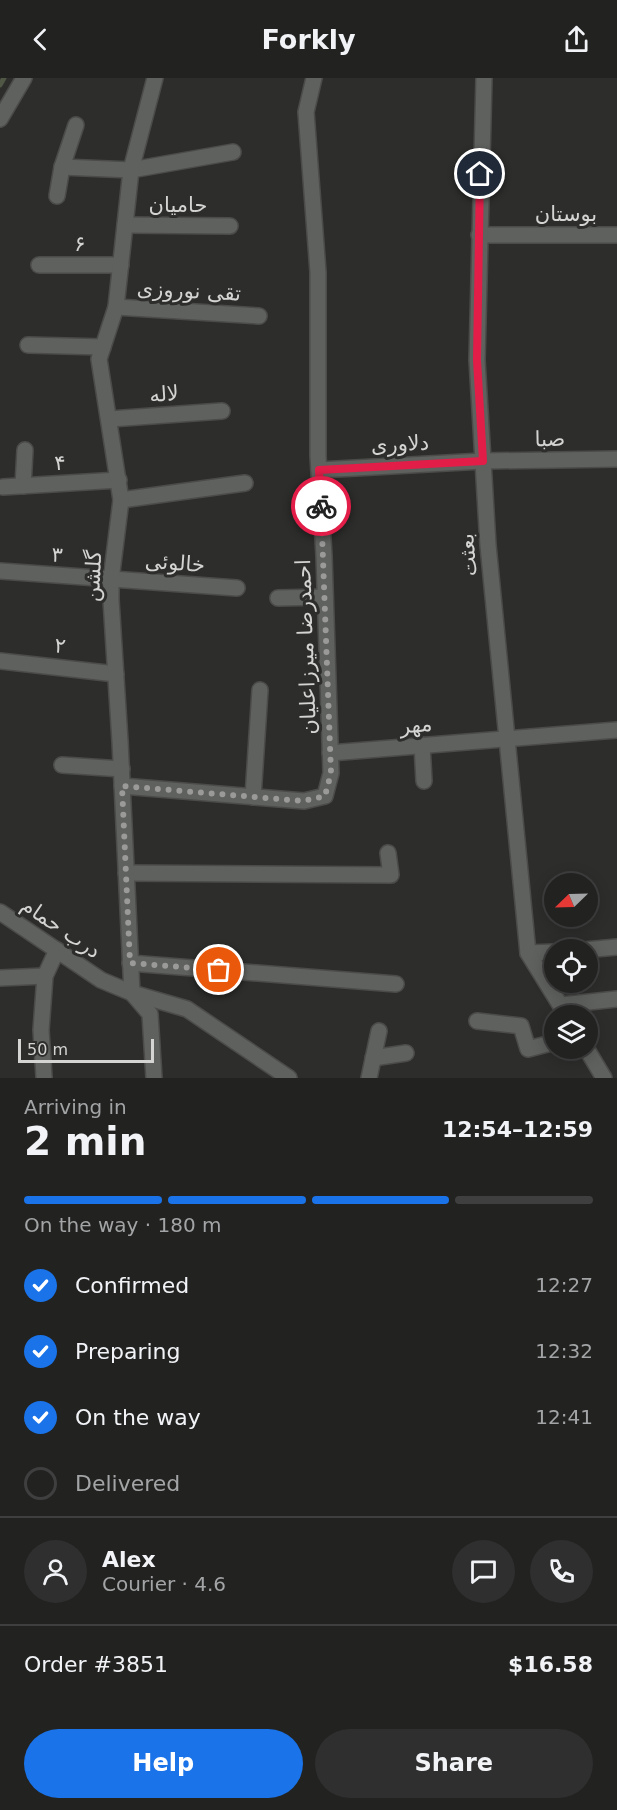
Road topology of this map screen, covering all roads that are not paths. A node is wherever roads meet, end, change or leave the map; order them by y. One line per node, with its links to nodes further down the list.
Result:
1 (24, 78): 5 (street)
2 (155, 78): 9 (street, گلشن)
3 (314, 78): 26 (street, احمدرضا میرزاعلیان)
4 (484, 78): 13 (street, بعثت)
5 (0, 119)
6 (76, 125): 8 (street)
7 (233, 152): 9 (street)
8 (62, 167): 9 (street); 10 (street)
9 (131, 170): 11 (street, گلشن)
10 (57, 196)
11 (125, 225): 12 (street, حامیان); 16 (street, گلشن)
12 (230, 226)
13 (479, 235): 14 (street, بوستان); 25 (street, بعثت)
14 (617, 235)
15 (39, 265): 16 (street, ۶)
16 (121, 265): 17 (street, گلشن)
17 (116, 308): 18 (street, تقی نوروزی); 20 (street, گلشن)
18 (259, 316)
19 (28, 345): 20 (street)
20 (103, 346): 22 (street, گلشن)
21 (222, 411): 22 (street, لاله)
22 (110, 419): 27 (street, گلشن)
23 (26, 450): 29 (street)
24 (617, 459): 25 (street, صبا)
25 (483, 461): 26 (street, دلاوری); 41 (street, بعثت)
26 (319, 470): 35 (street, احمدرضا میرزاعلیان)
27 (119, 480): 29 (street, ۴); 31 (street, گلشن)
28 (245, 483): 31 (street)
29 (23, 486): 30 (street, ۴)
30 (3, 487)
31 (121, 500): 33 (street, گلشن)
32 (0, 571): 33 (street, ۳)
33 (111, 580): 34 (street, خالوئی); 38 (street, گلشن)
34 (237, 588)
35 (325, 597): 36 (street); 43 (street, احمدرضا میرزاعلیان)
36 (278, 598)
37 (0, 661): 38 (street, ۲)
38 (116, 674): 45 (street, گلشن)
39 (260, 690): 48 (street)
40 (617, 730): 41 (street, مهر)
41 (506, 738): 42 (street, مهر); 56 (street, بعثت)
42 (422, 745): 43 (street, مهر); 46 (street)
43 (330, 753): 48 (street, احمدرضا میرزاعلیان)
44 (62, 765): 45 (street)
45 (122, 768): 47 (street, گلشن)
46 (424, 782)
47 (122, 786): 48 (street, احمدرضا میرزاعلیان); 50 (street, گلشن)
48 (252, 797)
49 (388, 853): 50 (street)
50 (126, 873): 57 (street, گلشن)
51 (0, 912): 54 (street, درب حمام)
52 (617, 947): 53 (street)
53 (598, 949)
54 (57, 950): 58 (street); 61 (street, درب حمام)
55 (544, 952): 56 (street)
56 (528, 953): 63 (street, بعثت)
57 (130, 963): 60 (street); 61 (street, گلشن)
58 (45, 976): 59 (street); 71 (street)
59 (0, 978)
60 (396, 984)
61 (132, 993): 72 (street); 73 (street, درب حمام)
62 (617, 999): 64 (street)
63 (561, 1005)
64 (588, 1005)
65 (477, 1021): 67 (street)
66 (379, 1031): 69 (street)
67 (544, 1045)
68 (406, 1053): 69 (street)
69 (373, 1058): 74 (street)
70 (593, 1059): 75 (street)
71 (44, 1077)
72 (154, 1078)
73 (290, 1078)
74 (369, 1078)
75 (604, 1078)

